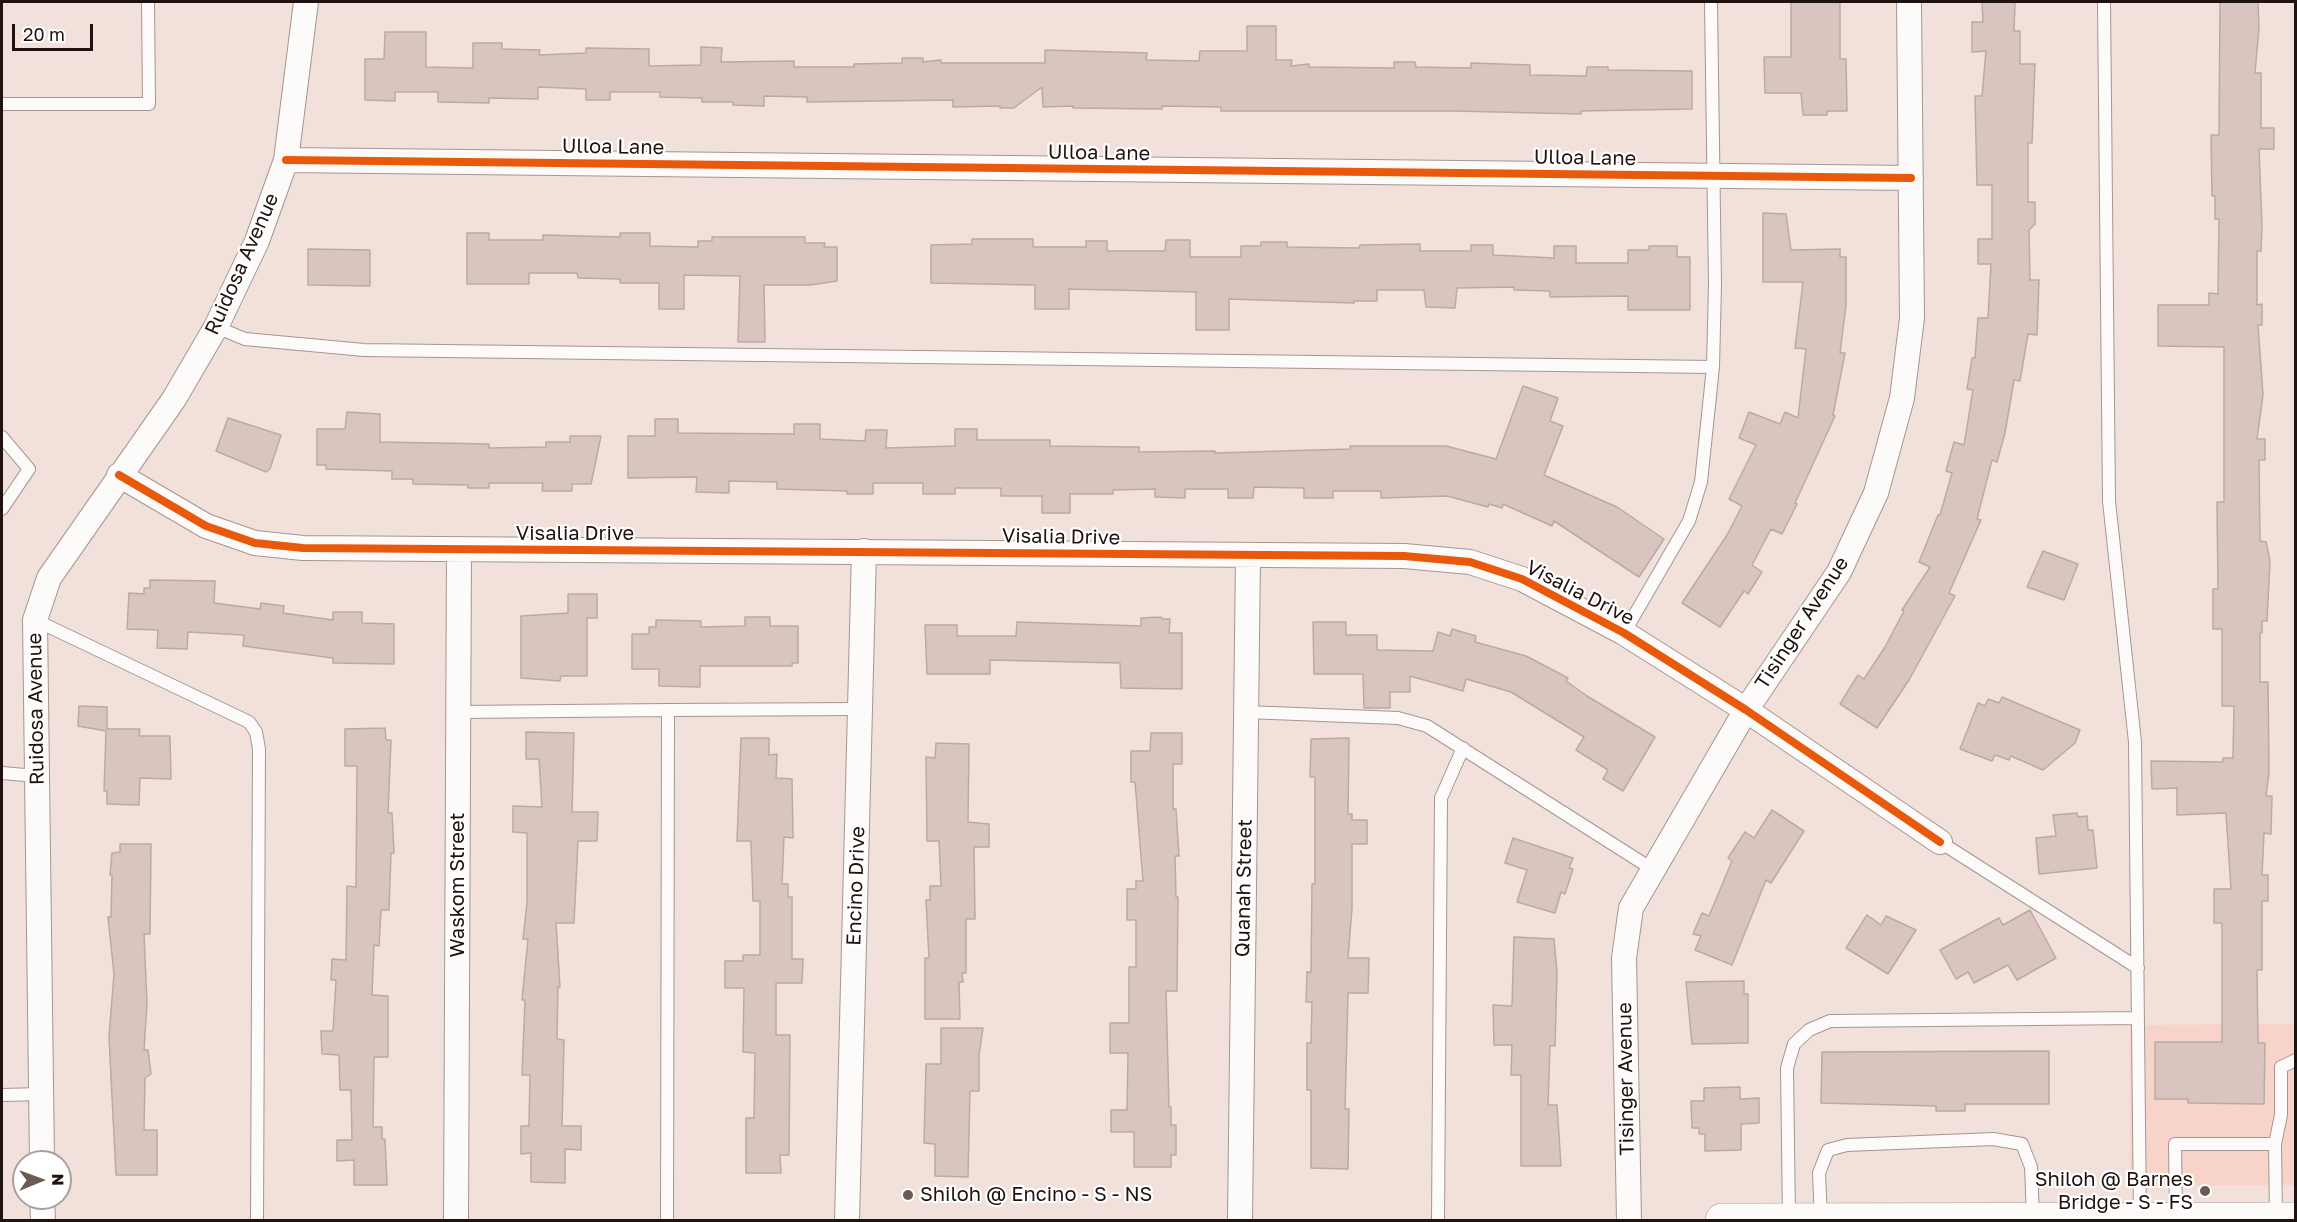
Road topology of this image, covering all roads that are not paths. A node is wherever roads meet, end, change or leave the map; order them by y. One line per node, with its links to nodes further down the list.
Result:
1 (148, 2): 6 (lane)
2 (306, 2): 7 (street, Ruidosa Avenue)
3 (1710, 2): 8 (lane)
4 (1909, 2): 9 (street, Tisinger Avenue)
5 (2104, 2): 30 (lane)
6 (2, 104)
7 (286, 160): 8 (street, Ulloa Lane); 10 (street, Ruidosa Avenue)
8 (1713, 176): 9 (street, Ulloa Lane); 11 (lane)
9 (1911, 178): 22 (street, Tisinger Avenue)
10 (216, 327): 11 (lane); 13 (street, Ruidosa Avenue)
11 (1713, 368): 19 (lane)
12 (2, 437): 14 (lane)
13 (119, 475): 15 (street, Visalia Drive); 18 (street, Ruidosa Avenue)
14 (2, 509)
15 (459, 549): 16 (street, Visalia Drive); 23 (street, Waskom Street)
16 (864, 551): 17 (street, Visalia Drive); 20 (street, Encino Drive)
17 (1248, 556): 19 (street, Visalia Drive); 24 (street, Quanah Street)
18 (35, 620): 27 (street, Ruidosa Avenue); 45 (lane)
19 (1624, 633): 22 (street, Visalia Drive)
20 (861, 709): 21 (lane); 48 (street, Encino Drive)
21 (668, 710): 23 (lane); 47 (lane)
22 (1746, 710): 28 (street, Visalia Drive); 29 (street, Tisinger Avenue)
23 (459, 711): 46 (street, Waskom Street)
24 (1246, 712): 25 (lane); 49 (street, Quanah Street)
25 (1463, 748): 29 (lane); 50 (lane)
26 (2, 773): 27 (lane)
27 (37, 776): 33 (street, Ruidosa Avenue)
28 (1940, 842): 30 (lane)
29 (1652, 869): 51 (street, Tisinger Avenue)
30 (2138, 968): 31 (lane)
31 (2138, 1018): 40 (lane); 43 (lane)
32 (2295, 1060): 36 (lane)
33 (41, 1094): 34 (lane); 38 (street, Ruidosa Avenue)
34 (2, 1095)
35 (2295, 1114): 36 (lane)
36 (2281, 1115): 37 (lane)
37 (2275, 1144): 41 (lane); 42 (lane)
38 (42, 1150)
39 (2033, 1219): 40 (main road); 44 (main road); 44 (lane)
40 (2140, 1219): 41 (main road)
41 (2176, 1219): 42 (main road)
42 (2286, 1219)
43 (1789, 1220): 44 (main road); 52 (main road)
44 (1821, 1220)
45 (257, 1221)
46 (456, 1221)
47 (667, 1221)
48 (847, 1221)
49 (1240, 1221)
50 (1438, 1221)
51 (1629, 1221)
52 (1722, 1221)

